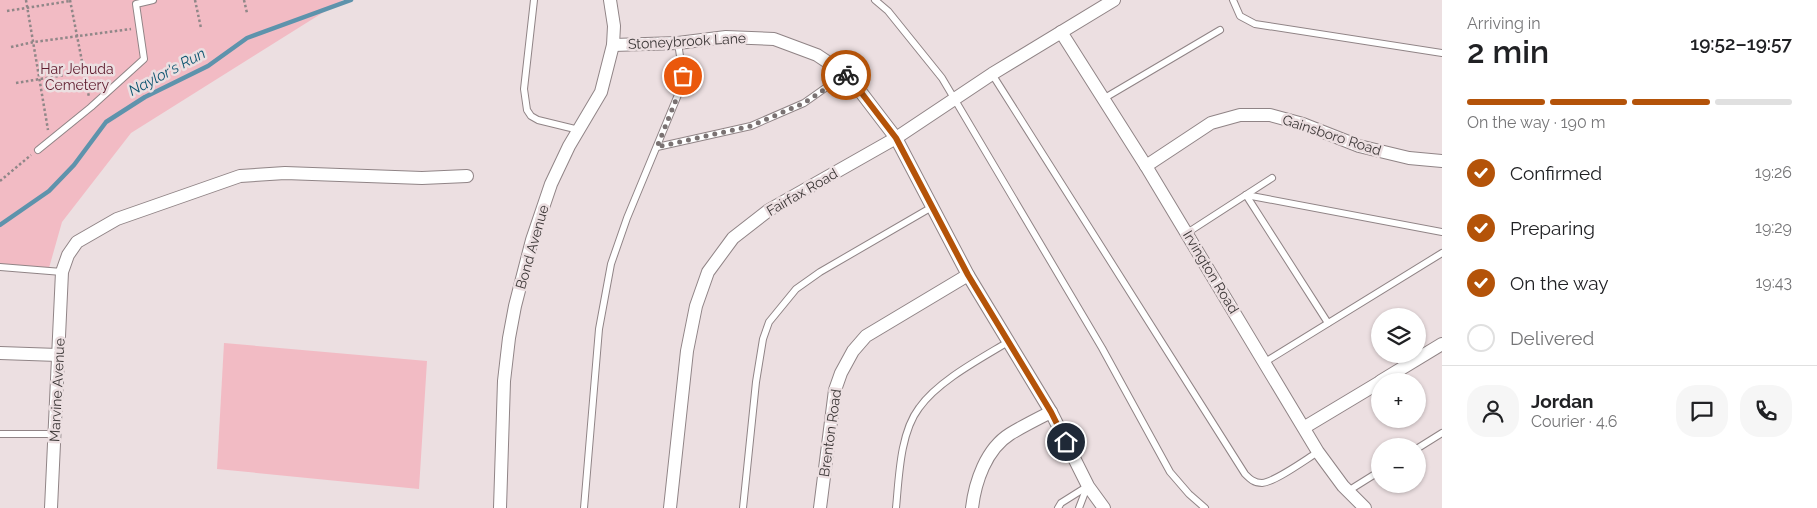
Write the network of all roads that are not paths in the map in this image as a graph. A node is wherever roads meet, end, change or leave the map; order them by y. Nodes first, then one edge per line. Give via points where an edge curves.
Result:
1 (153, 0) edge
2 (534, 0) edge
3 (610, 0) edge
4 (875, 0) edge
5 (1114, 0) edge
6 (1233, 0) edge
7 (136, 2) edge
8 (1220, 30) dead end
9 (1061, 32) junction
10 (678, 43) junction
11 (612, 45) junction
12 (1442, 53) edge
13 (845, 74) junction
14 (992, 74) junction
15 (954, 98) junction
16 (1104, 99) junction
17 (579, 130) junction
18 (896, 138) junction
19 (657, 147) junction
20 (38, 150) road end
21 (1442, 161) edge
22 (1146, 166) junction
23 (467, 176) dead end
24 (1272, 178) dead end
25 (1246, 195) junction
26 (932, 207) junction
27 (1442, 232) edge
28 (1187, 233) junction
29 (1442, 253) edge
30 (0, 267) edge
31 (62, 272) junction
32 (968, 275) junction
33 (1328, 323) junction
34 (1008, 342) junction
35 (1442, 344) edge
36 (0, 353) edge
37 (58, 355) junction
38 (1265, 362) junction
39 (1395, 373) edge
40 (1371, 387) edge
41 (1051, 412) junction
42 (1305, 427) junction
43 (1442, 433) edge
44 (0, 434) edge
45 (54, 434) junction
46 (1426, 443) edge
47 (1318, 452) junction
48 (1371, 477) edge
49 (1088, 486) junction
50 (1348, 491) junction
51 (51, 508) edge
52 (500, 508) edge
53 (584, 508) edge
54 (670, 508) edge
55 (743, 508) edge
56 (820, 508) edge
57 (896, 508) edge
58 (972, 508) edge
59 (1058, 508) edge
60 (1079, 508) edge
61 (1104, 508) edge
62 (1205, 508) edge
63 (1365, 508) edge

1 - 7 lane
2 - 17 lane via 524,89 527,110 538,120
3 - 11 street, Bond Avenue via 614,26
4 - 15 lane via 888,11 942,78
5 - 9 street, Fairfax Road
6 - 12 lane via 1240,16 1254,24
7 - 20 lane via 144,59 91,108
8 - 16 lane
9 - 14 street, Fairfax Road
9 - 16 street, Irvington Road
10 - 11 street, Stoneybrook Lane
10 - 13 street, Stoneybrook Lane via 726,37 774,39 817,55
10 - 19 lane via 683,76
11 - 17 street, Bond Avenue via 601,92
13 - 18 street, Stoneybrook Lane
13 - 19 lane via 804,103 751,126
14 - 15 street, Fairfax Road
14 - 47 lane via 1245,474 1252,481 1271,480
15 - 18 street, Fairfax Road
15 - 62 lane via 1097,340 1170,472
16 - 22 street, Irvington Road
17 - 52 street, Bond Avenue via 560,164 532,240 510,330 504,381
18 - 26 street, Stoneybrook Lane
18 - 54 street, Fairfax Road via 769,210 733,238 708,272 696,306 687,351
19 - 53 lane via 611,264 599,329
21 - 22 street, Gainsboro Road via 1409,158 1359,146 1270,115 1240,115 1210,123
22 - 28 street, Irvington Road
23 - 31 street via 422,178 285,173 240,176 117,219 78,242 68,255
24 - 25 lane
25 - 27 lane
25 - 28 lane
25 - 33 lane
26 - 32 street, Stoneybrook Lane
26 - 55 lane via 804,283 769,322 756,382
28 - 38 street, Irvington Road
29 - 33 lane
30 - 31 lane
31 - 37 street, Marvine Avenue
32 - 34 street, Stoneybrook Lane
32 - 56 street, Brenton Road via 866,336 852,351 835,390
33 - 38 lane
34 - 41 street, Stoneybrook Lane
34 - 57 lane via 962,370 930,395 918,409 908,430
35 - 39 street
36 - 37 street
37 - 45 street, Marvine Avenue
38 - 42 street, Irvington Road
40 - 42 street
41 - 49 street, Stoneybrook Lane
41 - 58 street via 1008,435 996,446 980,475
42 - 47 street, Irvington Road
43 - 46 lane
44 - 45 lane
45 - 51 street, Marvine Avenue
47 - 50 street, Irvington Road
48 - 50 lane
49 - 59 lane
49 - 60 lane
49 - 61 street, Stoneybrook Lane
50 - 63 street, Irvington Road

